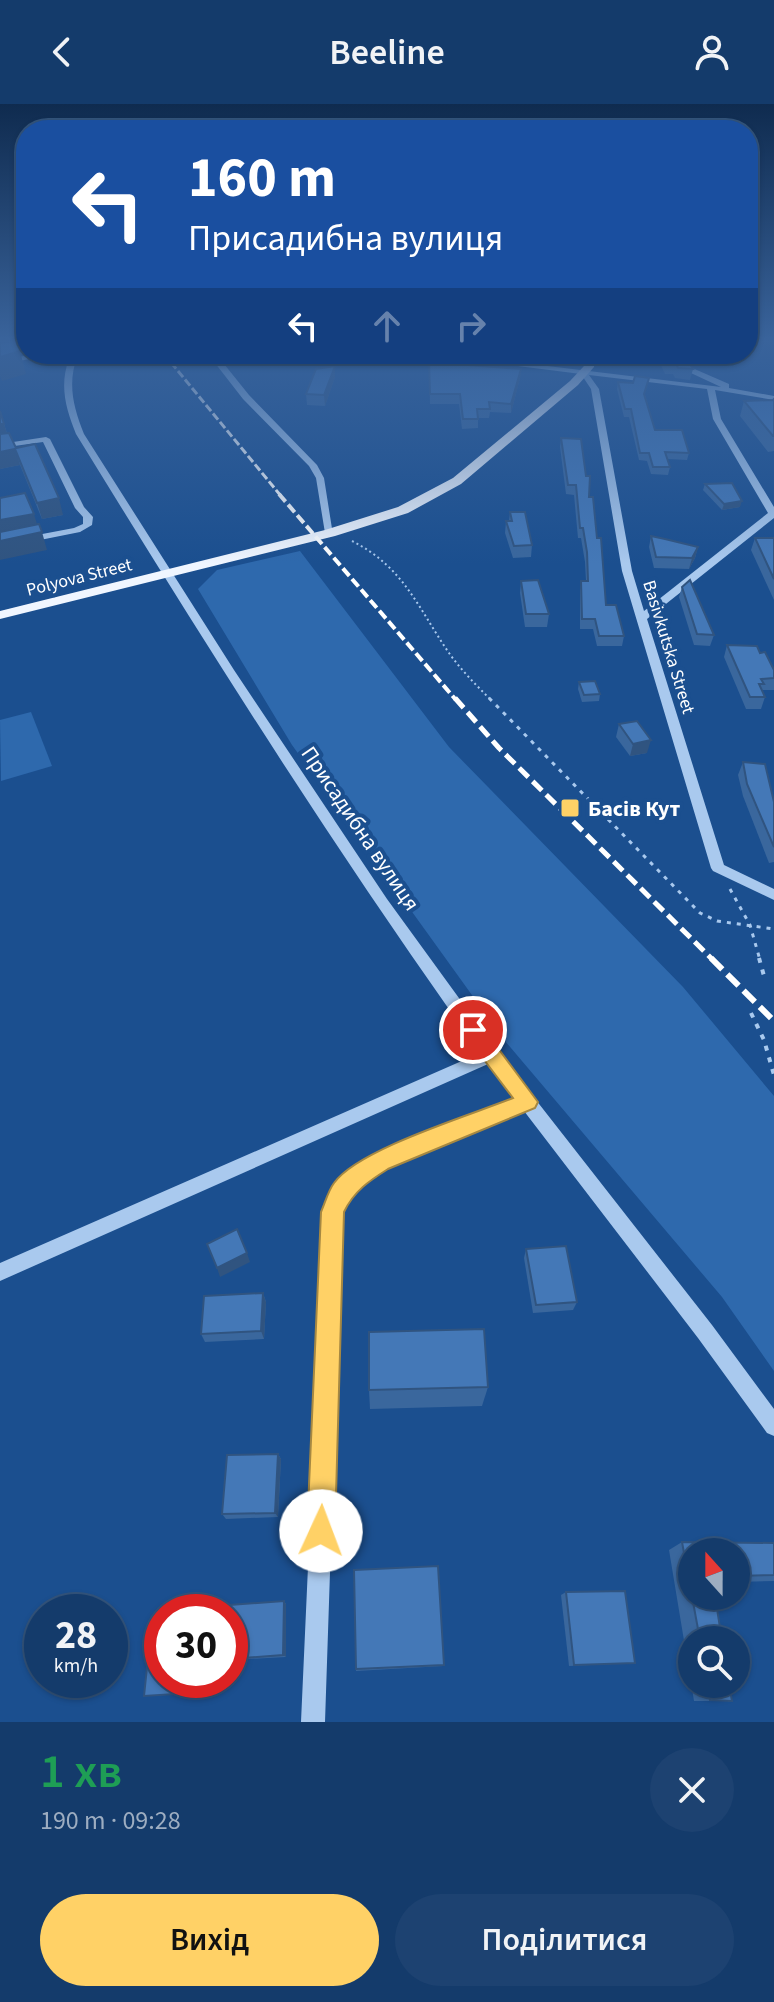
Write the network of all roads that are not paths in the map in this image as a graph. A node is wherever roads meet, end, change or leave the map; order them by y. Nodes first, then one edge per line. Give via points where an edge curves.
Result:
1 (71, 413) edge
2 (261, 413) edge
3 (537, 413) edge
4 (599, 413) edge
5 (716, 413) edge
6 (0, 446) edge
7 (774, 514) edge
8 (330, 533) junction
9 (0, 545) edge
10 (166, 573) junction
11 (0, 615) edge
12 (641, 619) junction
13 (774, 895) edge
14 (491, 1055) junction
15 (528, 1102) junction
16 (0, 1272) edge
17 (774, 1426) edge
18 (313, 1722) edge

1 - 10 street, Присадибна вулиця
2 - 8 street via 313,465
3 - 8 main road via 442,492
4 - 12 street, Basivkutska Street via 627,571
5 - 7 street
6 - 9 street via 46,439 88,517 87,525 77,530
7 - 12 street
8 - 10 main road
10 - 11 main road, Polyova Street
10 - 14 street, Присадибна вулиця via 364,879
12 - 13 street, Basivkutska Street via 718,868
14 - 15 street, Присадибна вулиця
14 - 16 street
15 - 17 street, Присадибна вулиця via 707,1330
15 - 18 street via 381,1162 342,1191 333,1212

